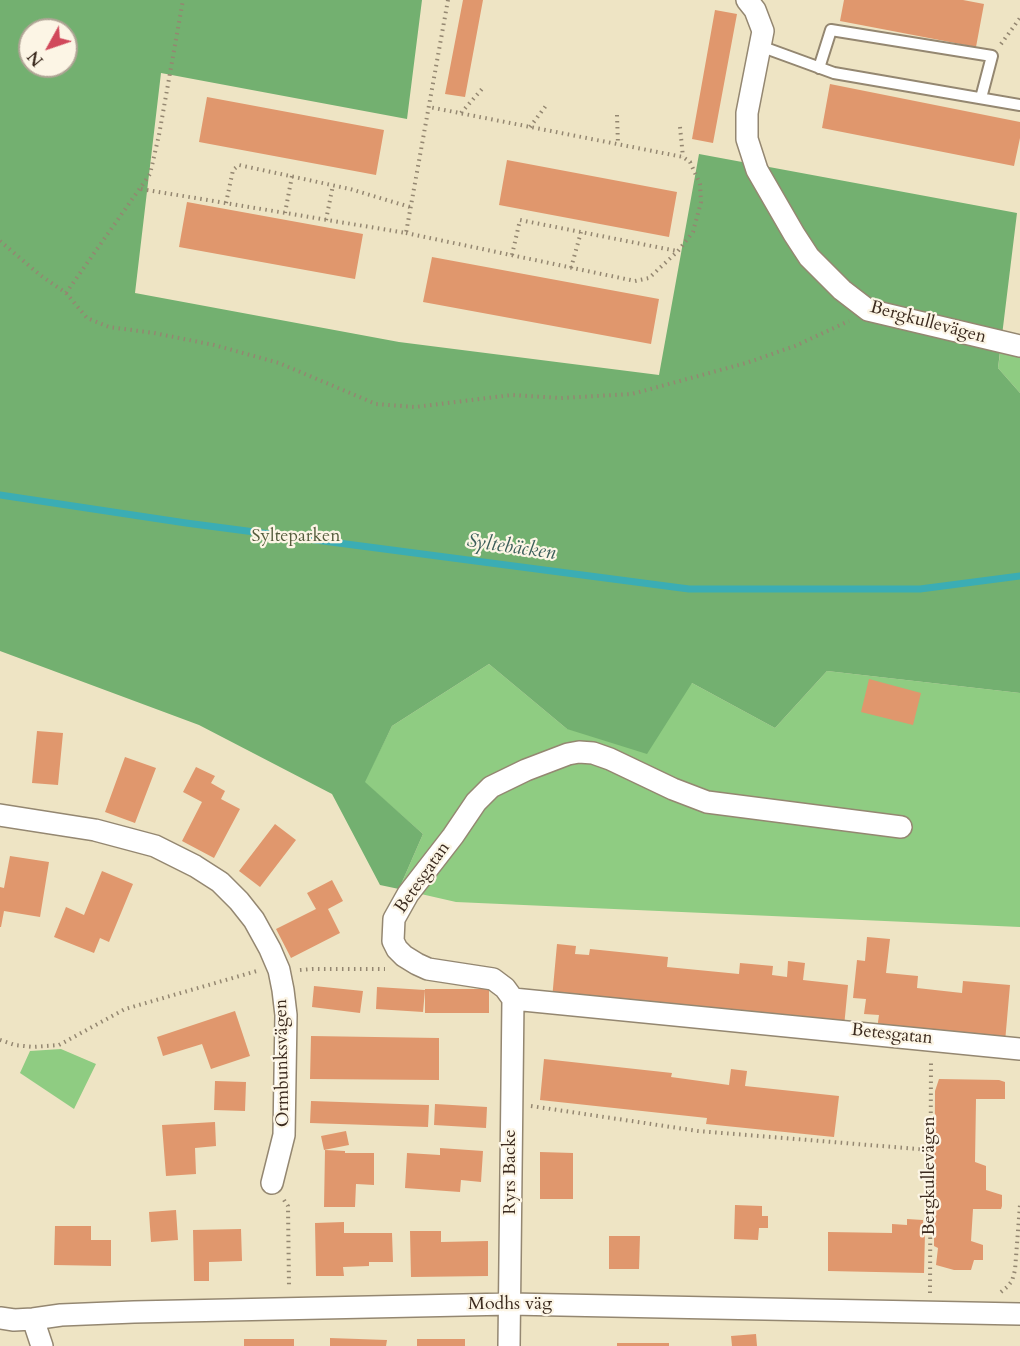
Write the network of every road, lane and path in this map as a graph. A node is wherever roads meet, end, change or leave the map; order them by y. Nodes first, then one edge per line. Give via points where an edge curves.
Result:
1 (183, 0) edge
2 (448, 0) edge
3 (747, 0) edge
4 (1020, 18) edge
5 (760, 46) junction
6 (993, 56) junction
7 (819, 68) junction
8 (482, 89) dead end
9 (981, 98) junction
10 (548, 103) dead end
11 (1020, 105) edge
12 (429, 107) junction
13 (461, 113) junction
14 (617, 115) dead end
15 (530, 127) junction
16 (680, 127) dead end
17 (618, 144) junction
18 (683, 157) junction
19 (292, 176) junction
20 (333, 185) junction
21 (141, 189) junction
22 (226, 203) junction
23 (410, 207) junction
24 (285, 213) junction
25 (326, 220) junction
26 (581, 232) junction
27 (406, 233) junction
28 (2, 243) edge
29 (678, 251) junction
30 (512, 255) junction
31 (571, 268) junction
32 (66, 293) junction
33 (868, 310) junction
34 (1020, 346) edge
35 (0, 815) edge
36 (901, 827) dead end
37 (408, 960) junction
38 (279, 970) junction
39 (513, 999) junction
40 (932, 1039) junction
41 (0, 1040) edge
42 (1020, 1049) edge
43 (512, 1103) junction
44 (930, 1150) junction
45 (272, 1183) joint
46 (510, 1304) junction
47 (289, 1309) junction
48 (930, 1313) junction
49 (1020, 1314) edge
50 (0, 1318) edge
51 (33, 1319) junction
52 (42, 1346) edge
53 (509, 1346) edge

1 - 21 path via 159,135 150,174
2 - 12 path
3 - 5 street, Bergkullevägen via 763,31
4 - 6 path
5 - 7 lane
5 - 33 street, Bergkullevägen via 747,113 747,139 757,170 809,256
6 - 7 lane via 831,30
6 - 9 lane
7 - 9 lane
8 - 13 path
9 - 11 lane
10 - 15 path
12 - 13 path
12 - 23 path
13 - 15 path
14 - 17 path
15 - 17 path
16 - 18 path
17 - 18 path
18 - 29 path via 690,162 700,184 701,202 693,232
19 - 20 path
19 - 22 path via 239,165 233,170
19 - 24 path
20 - 23 path
20 - 25 path
21 - 22 path
21 - 32 path
22 - 24 path
23 - 27 path
24 - 25 path
25 - 27 path
26 - 29 path
26 - 30 path via 520,220
26 - 31 path
27 - 30 path
28 - 32 path
29 - 31 path via 649,278 635,281
30 - 31 path
32 - 33 path via 87,318 109,327 214,345 279,363 376,404 414,407 512,395 561,398 632,394 795,346
33 - 34 street, Bergkullevägen
35 - 38 street, Ormbunksvägen via 105,832 155,846 195,866 220,882 254,920
36 - 37 street, Betesgatan via 707,802 593,753 568,754 491,787 476,802 394,919 393,941
37 - 38 path via 387,969
37 - 39 street via 428,969 493,979
38 - 41 path via 263,969 125,1009 58,1045 33,1047
38 - 45 street, Ormbunksvägen via 285,1015 284,1135
39 - 40 street, Betesgatan
39 - 43 street, Ryrs Backe
40 - 42 street, Betesgatan
40 - 44 path, Bergkullevägen
43 - 44 path via 698,1131
43 - 46 street, Ryrs Backe
44 - 48 path, Bergkullevägen
45 - 47 path via 288,1206
46 - 47 street, Modhs väg
46 - 48 street, Modhs väg
46 - 53 street, Ryrs Backe
47 - 51 street, Modhs väg via 134,1312
48 - 49 street, Modhs väg
50 - 51 street, Modhs väg
51 - 52 street

